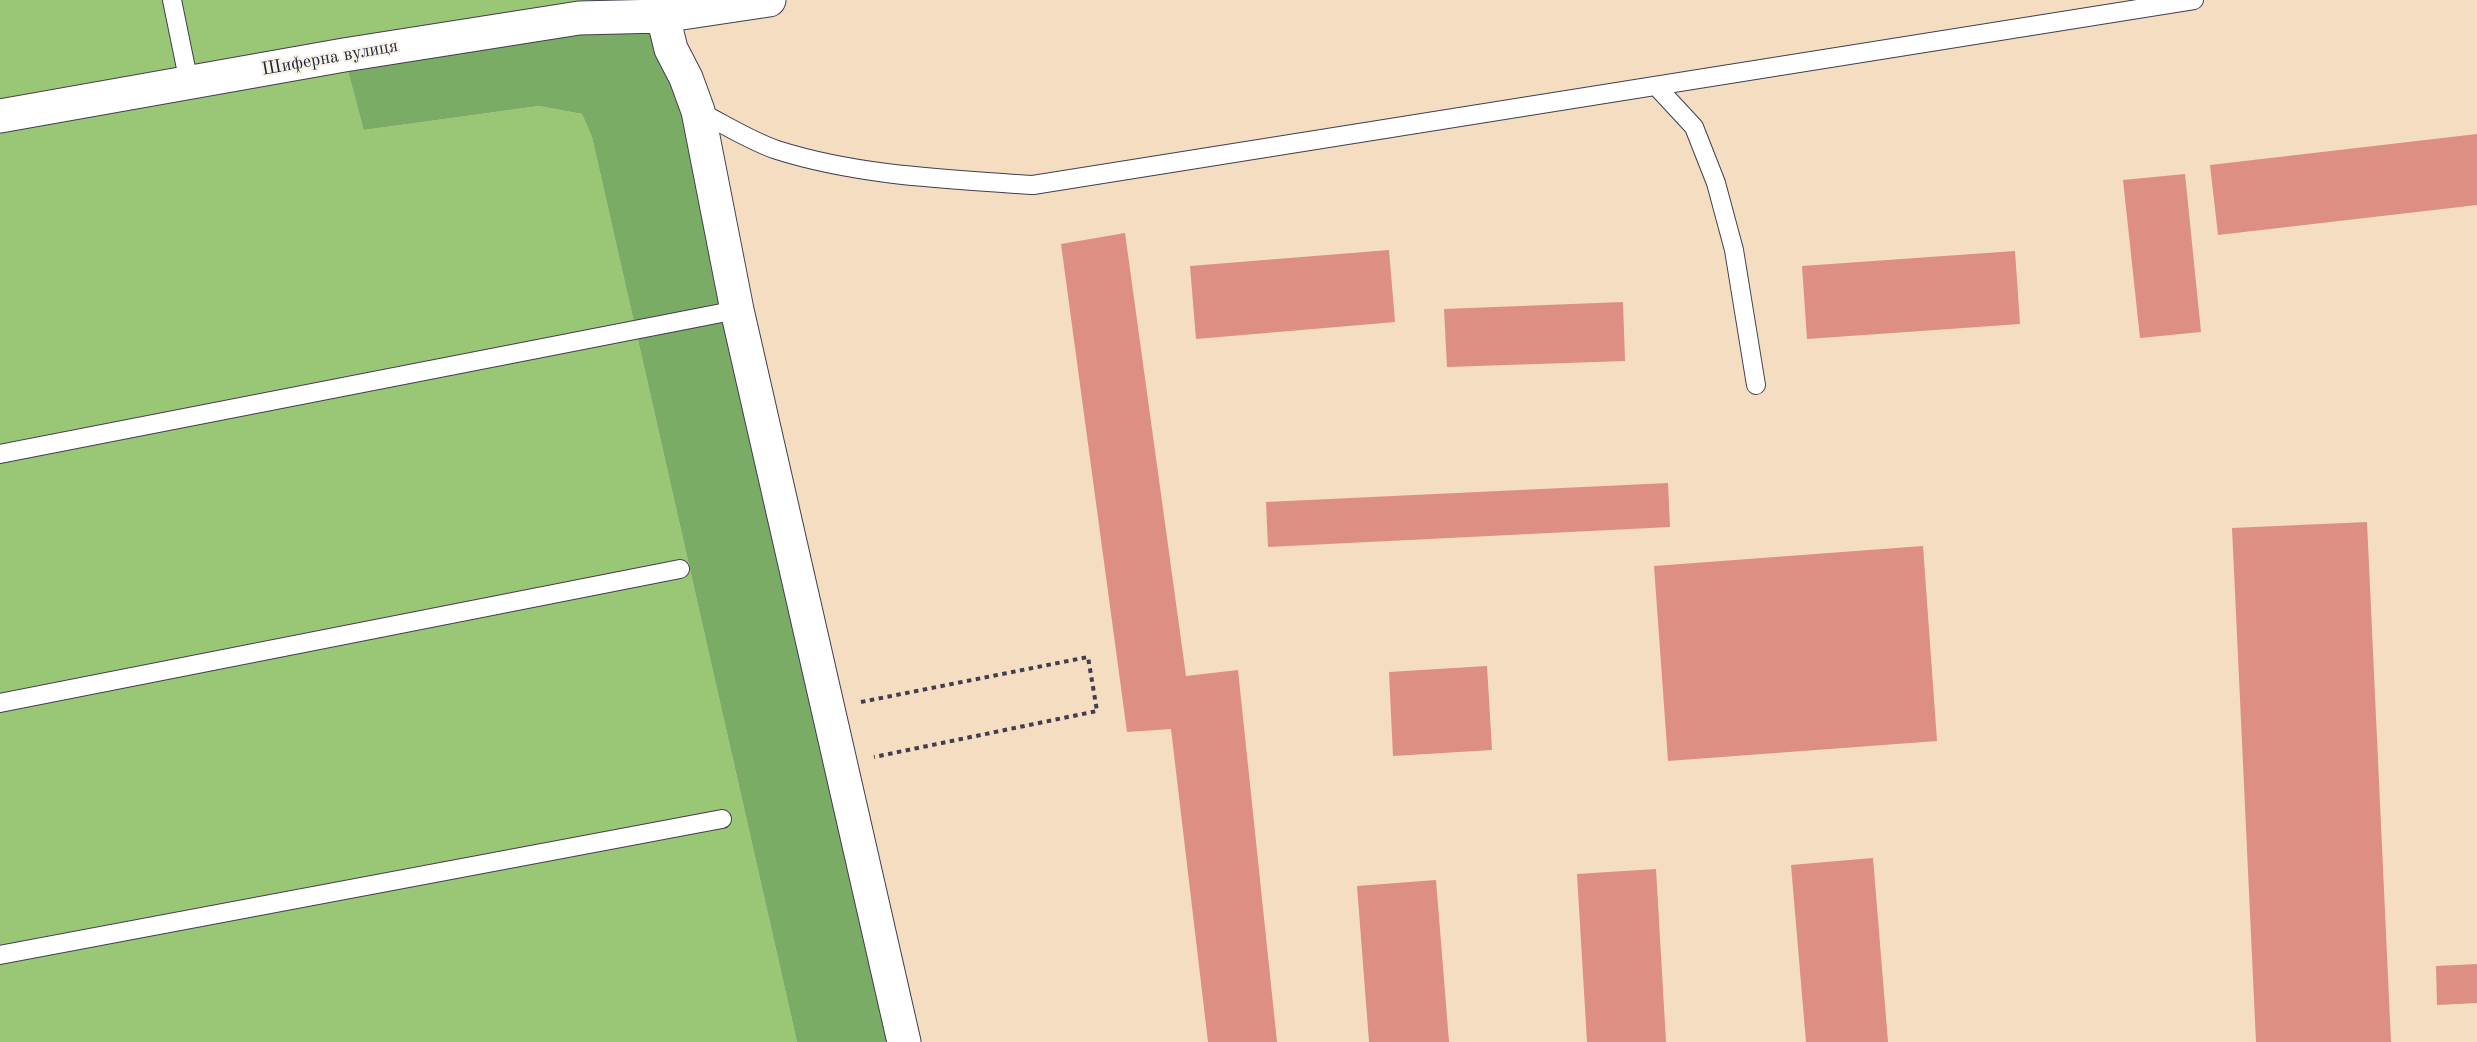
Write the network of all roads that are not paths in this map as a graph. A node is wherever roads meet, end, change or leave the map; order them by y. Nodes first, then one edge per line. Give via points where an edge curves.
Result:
1 (172, 0) edge
2 (769, 0) edge
3 (2194, 0) edge
4 (660, 8) edge
5 (189, 83) junction
6 (1656, 86) junction
7 (698, 111) junction
8 (0, 116) edge
9 (737, 309) junction
10 (1756, 385) dead end
11 (0, 454) edge
12 (680, 569) dead end
13 (0, 703) edge
14 (722, 819) dead end
15 (0, 955) edge
16 (904, 1042) edge

1 - 5 lane
2 - 4 street, Шиферна вулиця
3 - 6 lane
4 - 5 street, Шиферна вулиця via 344,55
4 - 7 street via 671,49 687,78
5 - 8 street, Шиферна вулиця
6 - 7 lane via 1033,185 848,167 776,149
6 - 10 lane via 1694,127 1716,183 1734,250
7 - 9 street
9 - 11 lane
9 - 16 street
12 - 13 lane
14 - 15 lane

